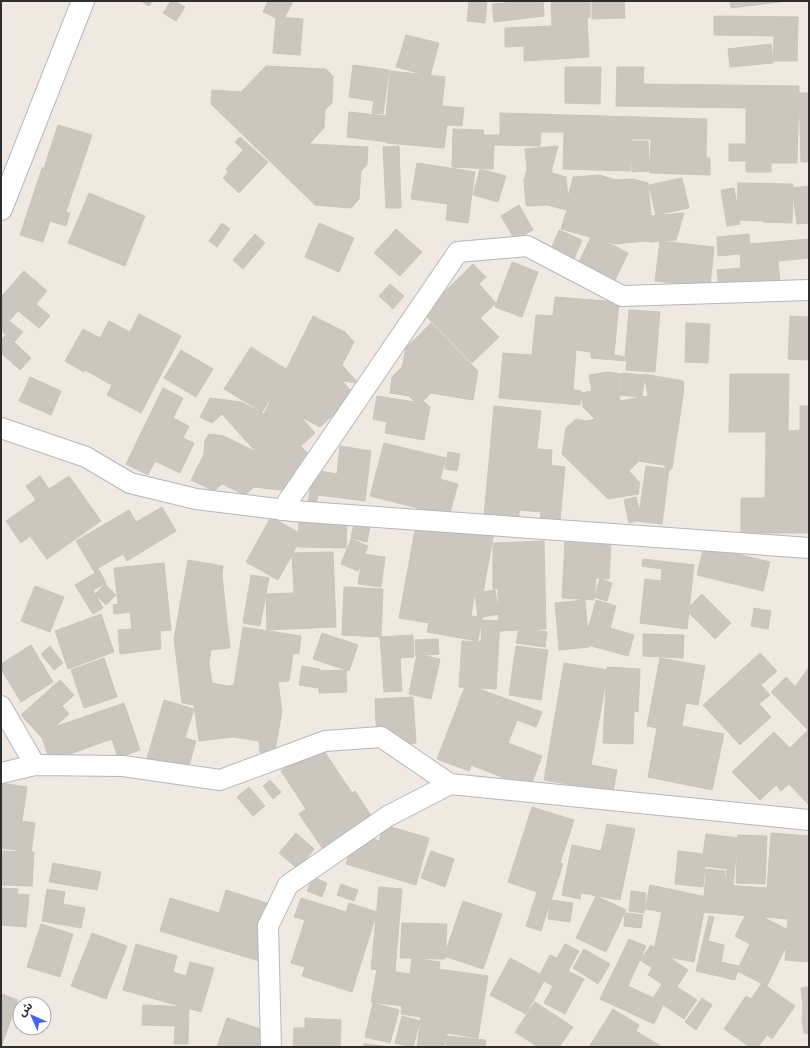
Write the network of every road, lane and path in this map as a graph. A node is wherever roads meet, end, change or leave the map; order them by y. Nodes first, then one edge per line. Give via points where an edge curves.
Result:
1 (84, 1) edge
2 (1, 209) edge
3 (809, 290) edge
4 (1, 428) edge
5 (282, 510) junction
6 (809, 548) edge
7 (1, 706) edge
8 (35, 765) junction
9 (1, 773) edge
10 (450, 784) junction
11 (809, 820) edge
12 (271, 1047) edge

1 - 2 street
3 - 5 street via 622,296 527,246 458,252
4 - 5 street via 86,457 130,483 196,499
5 - 6 street
7 - 8 street
8 - 9 street
8 - 10 street via 124,766 220,780 325,741 380,737
10 - 11 street
10 - 12 street via 388,816 288,886 268,926

